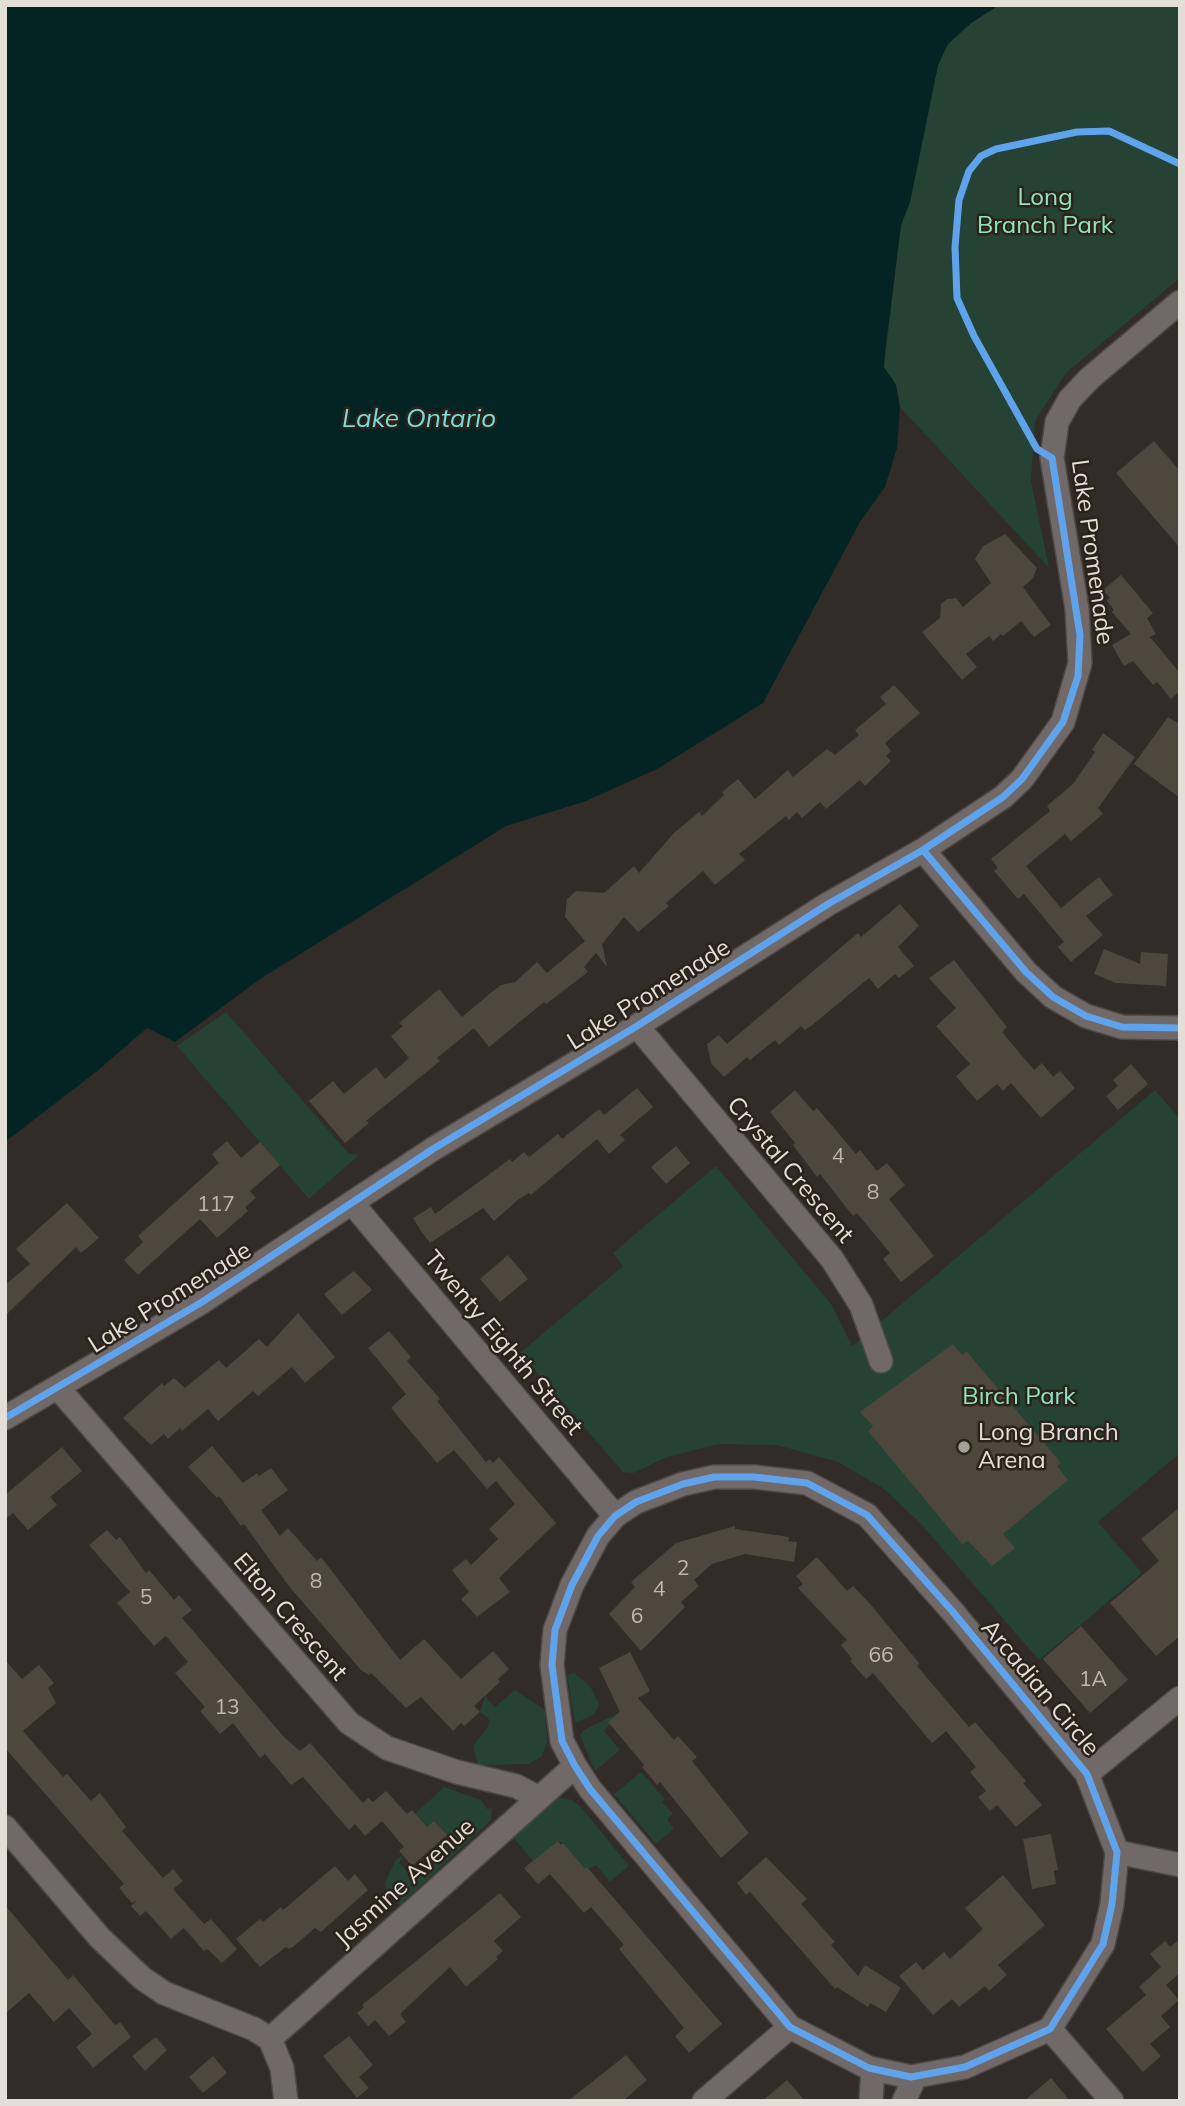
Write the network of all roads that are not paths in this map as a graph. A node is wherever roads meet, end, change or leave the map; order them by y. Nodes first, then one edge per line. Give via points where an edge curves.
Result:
1 (1180, 302) edge
2 (923, 850) junction
3 (637, 1026) junction
4 (1180, 1028) edge
5 (352, 1203) junction
6 (881, 1361) dead end
7 (58, 1388) junction
8 (5, 1418) edge
9 (615, 1516) junction
10 (1180, 1698) edge
11 (575, 1766) junction
12 (1087, 1774) junction
13 (539, 1798) junction
14 (5, 1827) edge
15 (1117, 1852) junction
16 (1180, 1865) edge
17 (790, 2027) junction
18 (1049, 2029) junction
19 (270, 2039) junction
20 (873, 2069) junction
21 (915, 2077) junction
22 (286, 2101) edge
23 (705, 2101) edge
24 (871, 2101) edge
25 (904, 2101) edge
26 (1112, 2101) edge

1 - 2 street, Lake Promenade via 1080,388 1062,411 1054,434 1052,458 1081,648 1078,676 1063,722 1039,759 1012,788
2 - 3 street, Lake Promenade via 828,904
2 - 4 street via 1026,972 1054,998 1086,1016 1122,1027
3 - 5 street, Lake Promenade
3 - 6 street, Crystal Crescent via 832,1259 861,1305
5 - 7 street, Lake Promenade via 202,1302
5 - 9 street, Twenty Eighth Street
7 - 8 street, Lake Promenade
7 - 13 street, Elton Crescent via 349,1723 387,1748 516,1786
9 - 11 street, Arcadian Circle via 598,1536 572,1585 555,1630 555,1702 562,1741
9 - 12 street, Arcadian Circle via 636,1502 714,1477 796,1481 842,1499 867,1515
10 - 12 street
11 - 13 street, Jasmine Avenue
11 - 17 street, Arcadian Circle
12 - 15 street, Arcadian Circle
13 - 19 street, Jasmine Avenue
14 - 19 street via 100,1938 142,1978 164,1993
15 - 16 street
15 - 18 street, Arcadian Circle via 1103,1944
17 - 20 street, Arcadian Circle
17 - 23 street
18 - 21 street, Arcadian Circle via 965,2067
18 - 26 street
19 - 22 street via 282,2068
20 - 21 street, Arcadian Circle
20 - 24 street
21 - 25 street

